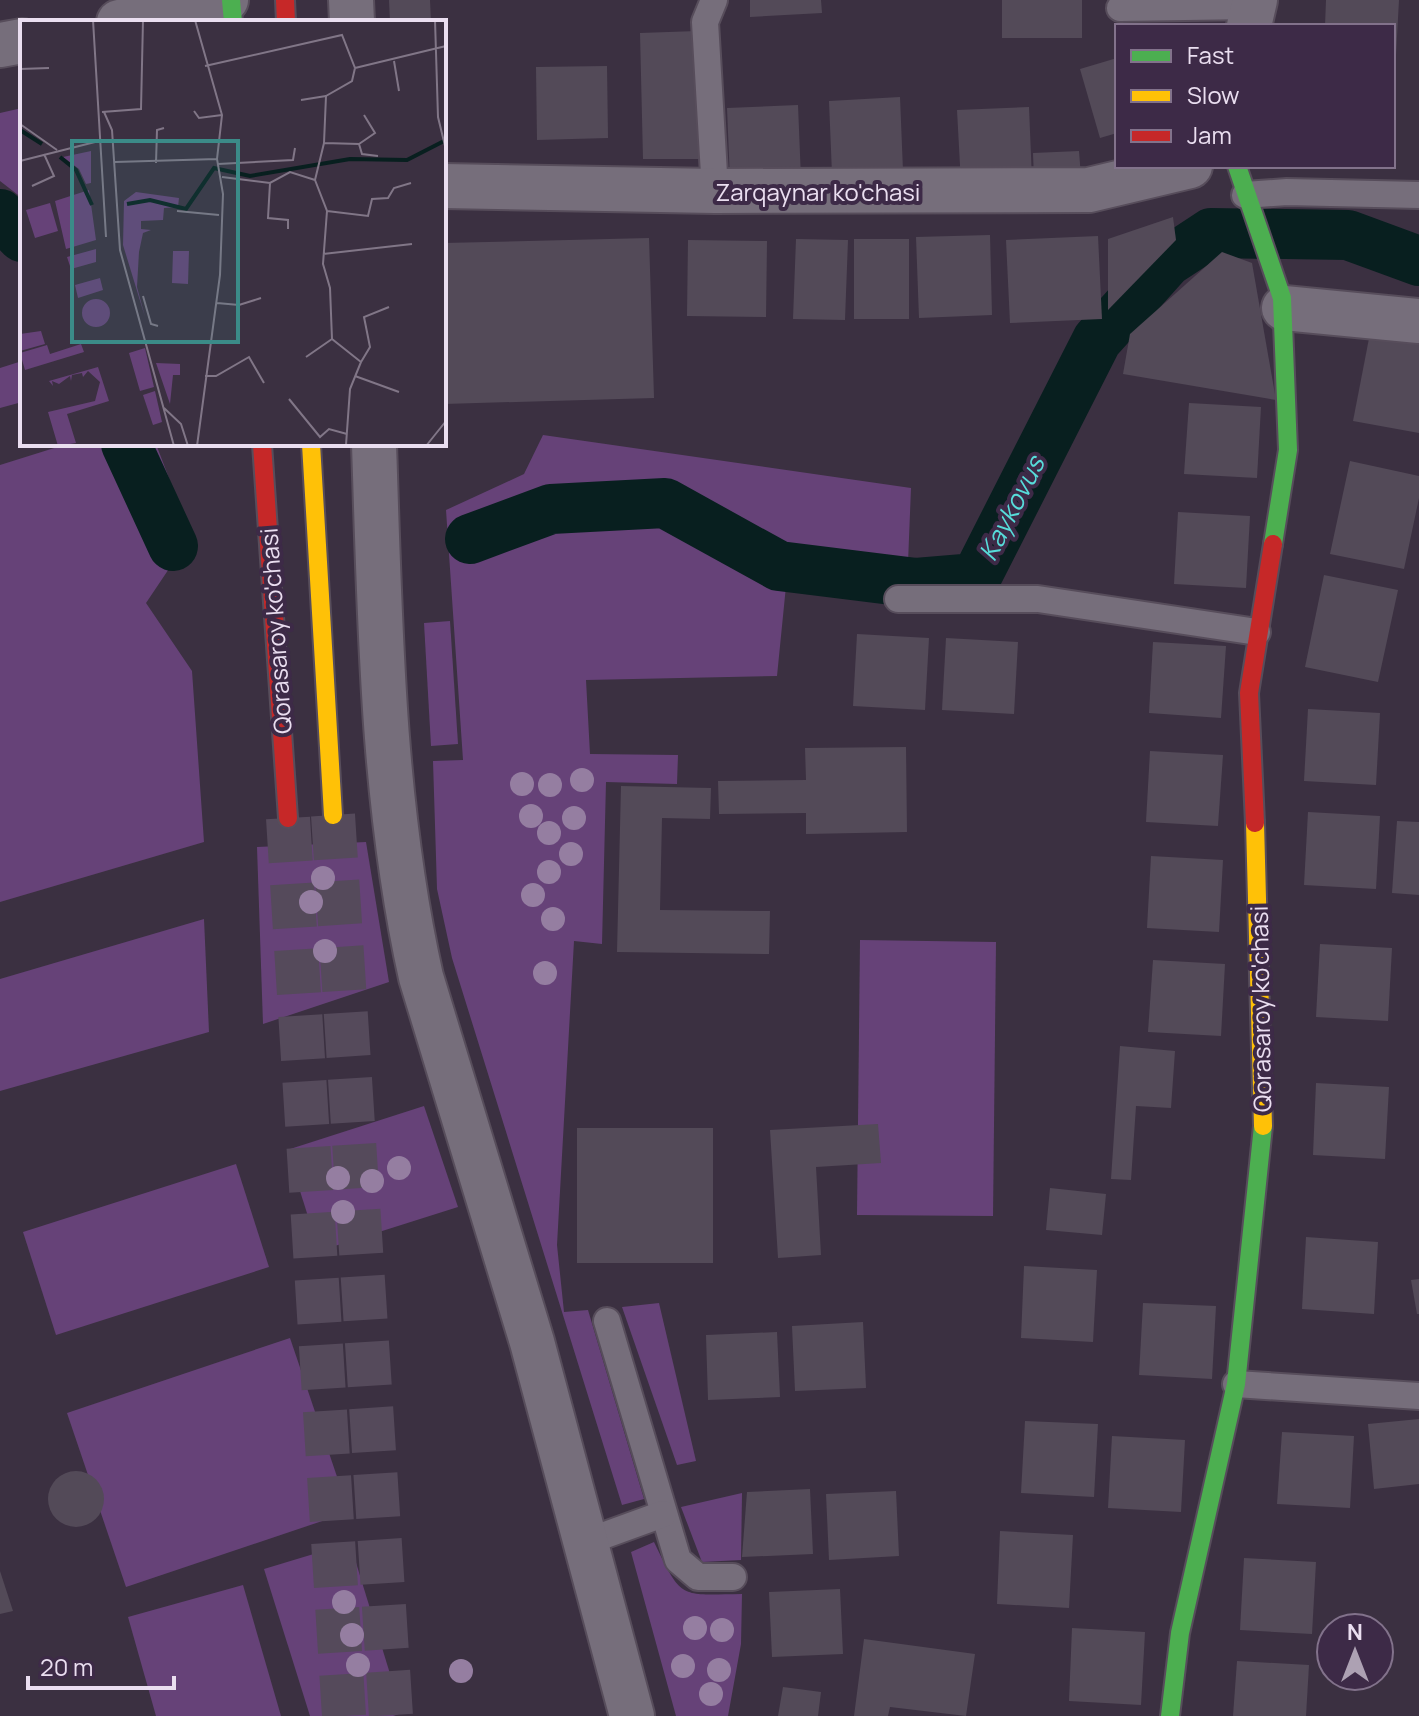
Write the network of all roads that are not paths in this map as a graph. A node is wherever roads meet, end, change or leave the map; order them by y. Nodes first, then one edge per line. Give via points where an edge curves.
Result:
1 (228, 0) edge
2 (285, 0) edge
3 (351, 0) edge
4 (714, 0) edge
5 (1120, 8) dead end
6 (1252, 11) edge
7 (129, 20) edge
8 (233, 20) edge
9 (286, 20) edge
10 (352, 20) edge
11 (20, 41) edge
12 (0, 45) edge
13 (1182, 168) edge
14 (1238, 168) edge
15 (446, 186) edge
16 (715, 191) junction
17 (1419, 195) edge
18 (1245, 196) junction
19 (1283, 303) junction
20 (1419, 321) edge
21 (262, 446) edge
22 (311, 446) edge
23 (374, 446) edge
24 (898, 599) dead end
25 (1257, 632) junction
26 (333, 815) tunnel mouth
27 (288, 818) tunnel mouth
28 (607, 1321) dead end
29 (1236, 1384) junction
30 (1419, 1396) edge
31 (663, 1514) junction
32 (586, 1542) junction
33 (733, 1577) dead end
34 (632, 1716) edge
35 (1170, 1716) edge

1 - 7 street
1 - 8 street
2 - 9 street
3 - 10 street
4 - 16 lane via 705,22
5 - 6 lane
11 - 12 street
13 - 16 street, Zarqaynar ko'chasi via 1089,190
14 - 18 street, Qorasaroy ko'chasi
15 - 16 street, Zarqaynar ko'chasi
17 - 18 lane
18 - 19 street, Qorasaroy ko'chasi
19 - 20 street
19 - 25 street, Qorasaroy ko'chasi via 1288,450
21 - 27 street, Qorasaroy ko'chasi
22 - 26 street, Qorasaroy ko'chasi
23 - 32 street via 381,650 400,873 410,925
24 - 25 lane via 1038,599
25 - 29 street, Qorasaroy ko'chasi via 1249,693 1263,1144
28 - 31 lane
29 - 30 lane
29 - 35 street, Qorasaroy ko'chasi via 1180,1633
31 - 32 lane
31 - 33 lane via 687,1572
32 - 34 street

